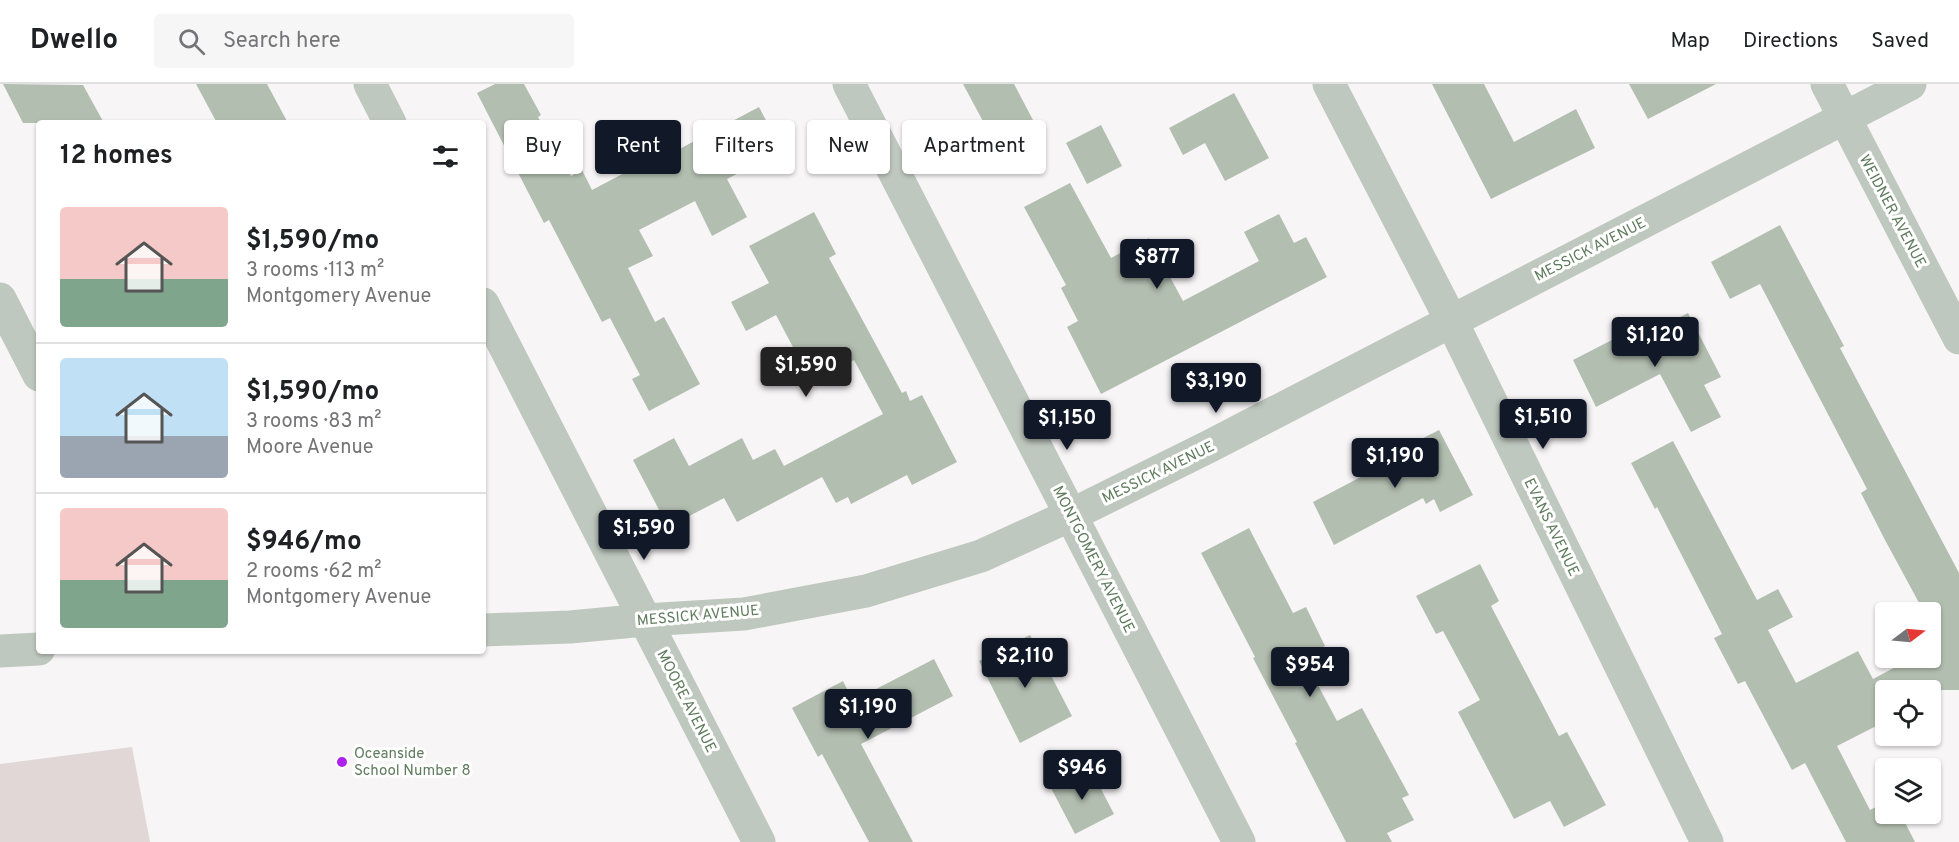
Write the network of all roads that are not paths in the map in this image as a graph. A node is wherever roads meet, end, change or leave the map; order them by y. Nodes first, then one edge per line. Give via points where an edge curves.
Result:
1 (370, 84) edge
2 (849, 84) edge
3 (1329, 84) edge
4 (1827, 84) edge
5 (1910, 84) edge
6 (1844, 118) junction
7 (388, 120) edge
8 (0, 299) edge
9 (486, 310) edge
10 (1451, 320) junction
11 (1959, 338) edge
12 (36, 369) edge
13 (1071, 515) junction
14 (645, 620) junction
15 (486, 630) edge
16 (36, 649) edge
17 (0, 651) edge
18 (759, 842) edge
19 (1239, 842) edge
20 (1707, 842) edge

1 - 7 street
2 - 13 street, MONTGOMERY AVENUE
3 - 10 street, EVANS AVENUE
4 - 6 street, WEIDNER AVENUE
5 - 6 street, MESSICK AVENUE
6 - 10 street, MESSICK AVENUE
6 - 11 street, WEIDNER AVENUE
8 - 12 street
9 - 14 street, MOORE AVENUE
10 - 13 street, MESSICK AVENUE
10 - 20 street, EVANS AVENUE
13 - 14 street, MESSICK AVENUE via 981,556 866,591 744,614
13 - 19 street, MONTGOMERY AVENUE
14 - 15 street, MESSICK AVENUE
14 - 18 street, MOORE AVENUE
16 - 17 street

